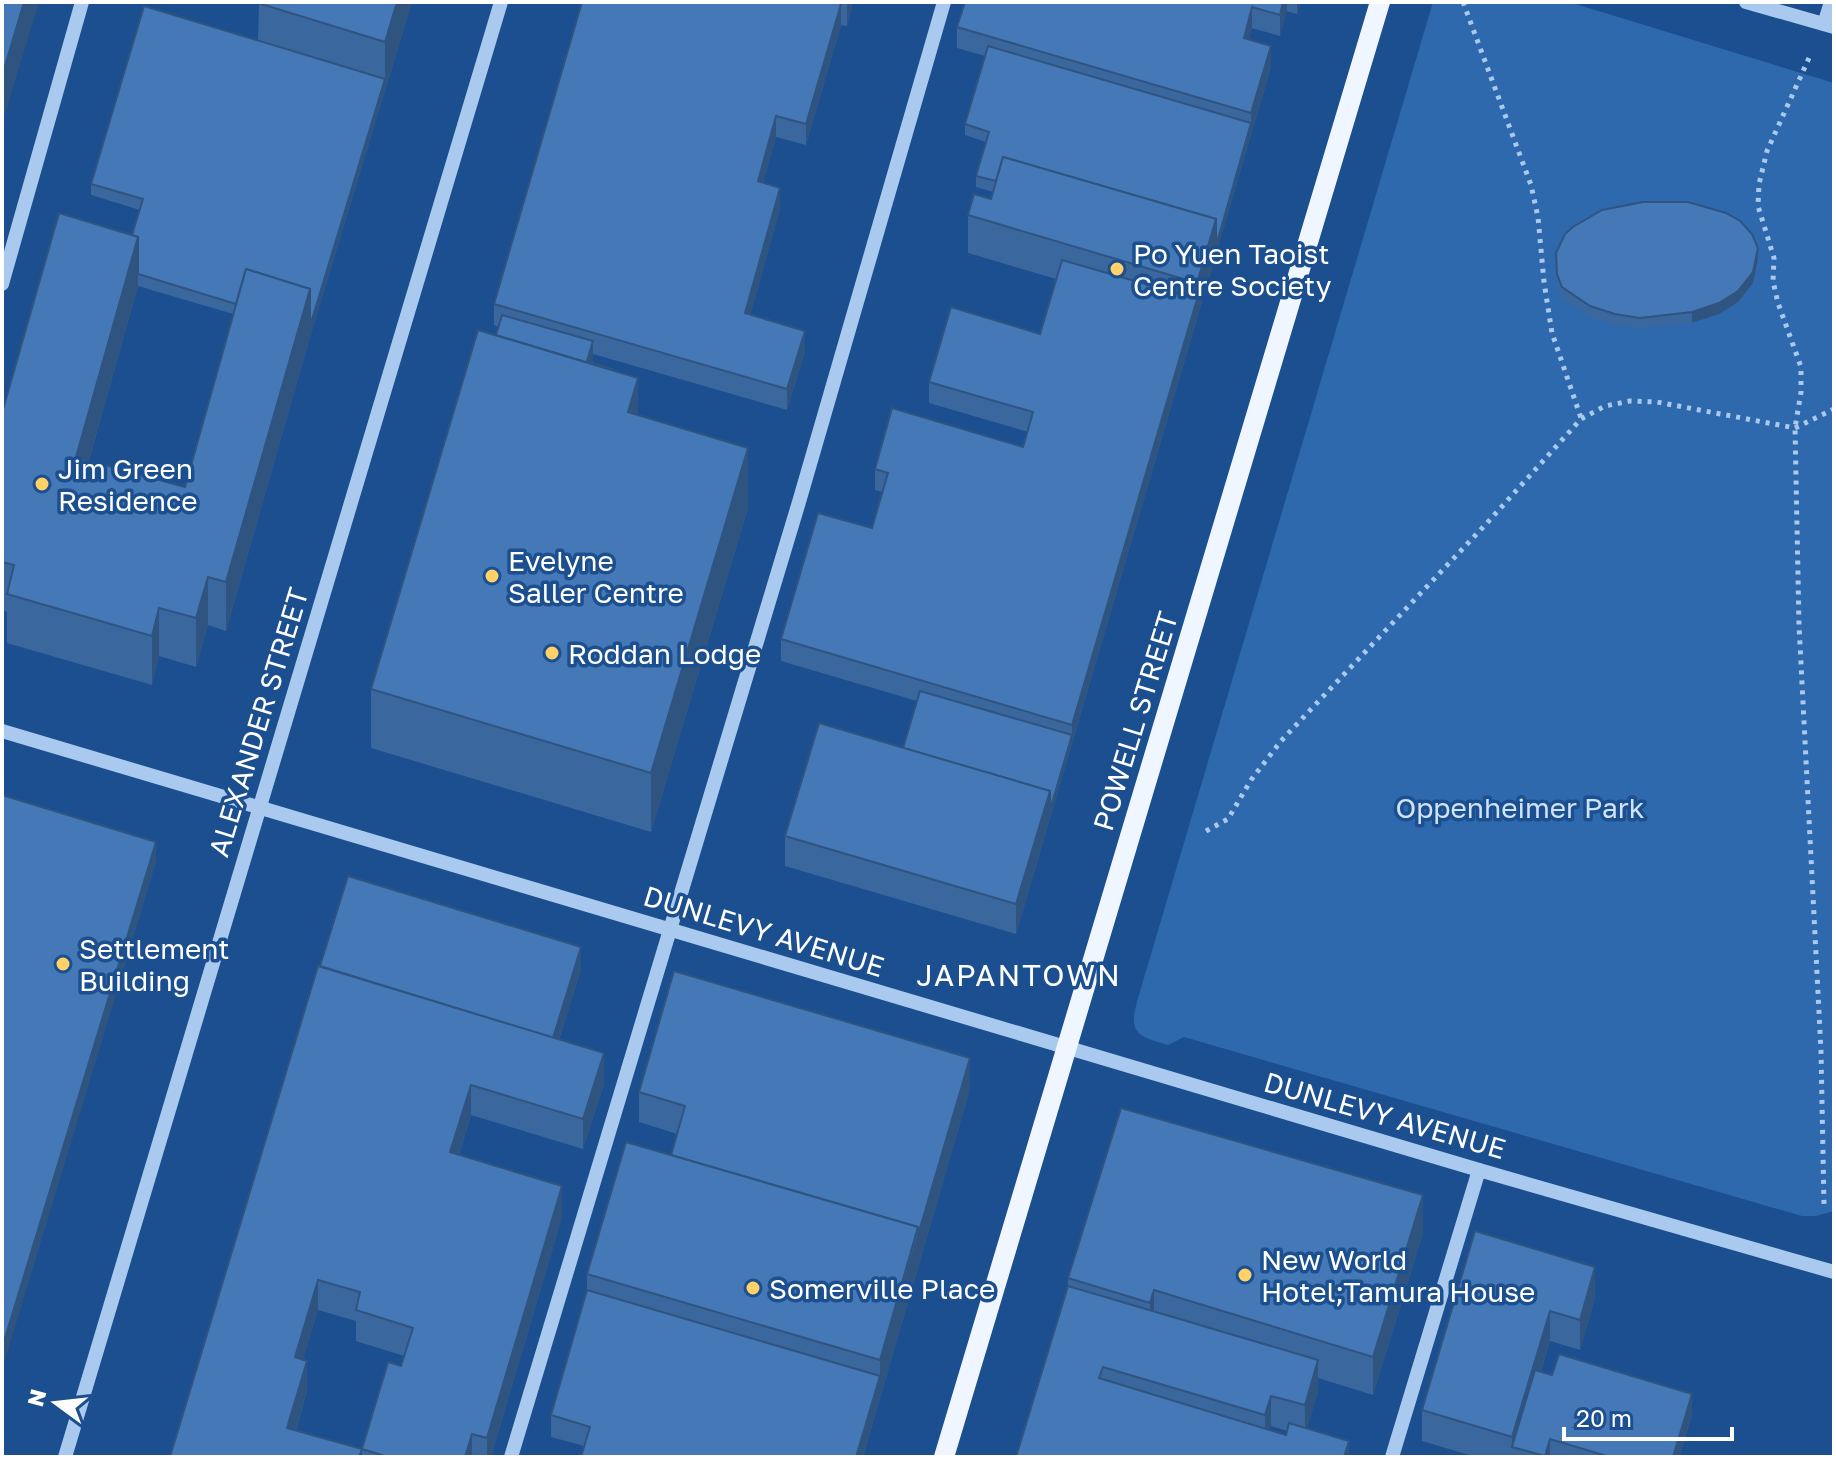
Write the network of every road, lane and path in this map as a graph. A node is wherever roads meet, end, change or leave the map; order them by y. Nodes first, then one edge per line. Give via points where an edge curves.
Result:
1 (82, 2) edge
2 (501, 2) edge
3 (944, 2) edge
4 (1380, 2) edge
5 (1463, 2) edge
6 (1746, 2) edge
7 (1831, 2) edge
8 (1829, 26) edge
9 (2, 284) edge
10 (1834, 409) edge
11 (1581, 419) junction
12 (1795, 428) junction
13 (2, 731) edge
14 (259, 808) junction
15 (1206, 831) dead end
16 (671, 930) junction
17 (1067, 1048) junction
18 (1479, 1170) junction
19 (1824, 1205) dead end
20 (1834, 1272) edge
21 (65, 1457) edge
22 (511, 1457) edge
23 (944, 1457) edge
24 (1392, 1457) edge

1 - 9 street
2 - 14 street, ALEXANDER STREET
3 - 16 street
4 - 17 main road, POWELL STREET
5 - 11 path via 1531,185 1552,333
6 - 8 street
7 - 8 street
8 - 12 path via 1782,113 1759,184 1758,206 1774,258 1778,303 1801,367
10 - 12 path
11 - 12 path via 1605,406 1657,402
11 - 15 path via 1281,741 1228,819
12 - 19 path
13 - 14 street, DUNLEVY AVENUE
14 - 16 street, DUNLEVY AVENUE
14 - 21 street, ALEXANDER STREET
16 - 17 street, DUNLEVY AVENUE
16 - 22 street
17 - 18 street, DUNLEVY AVENUE
17 - 23 main road, POWELL STREET
18 - 20 street, DUNLEVY AVENUE
18 - 24 street

